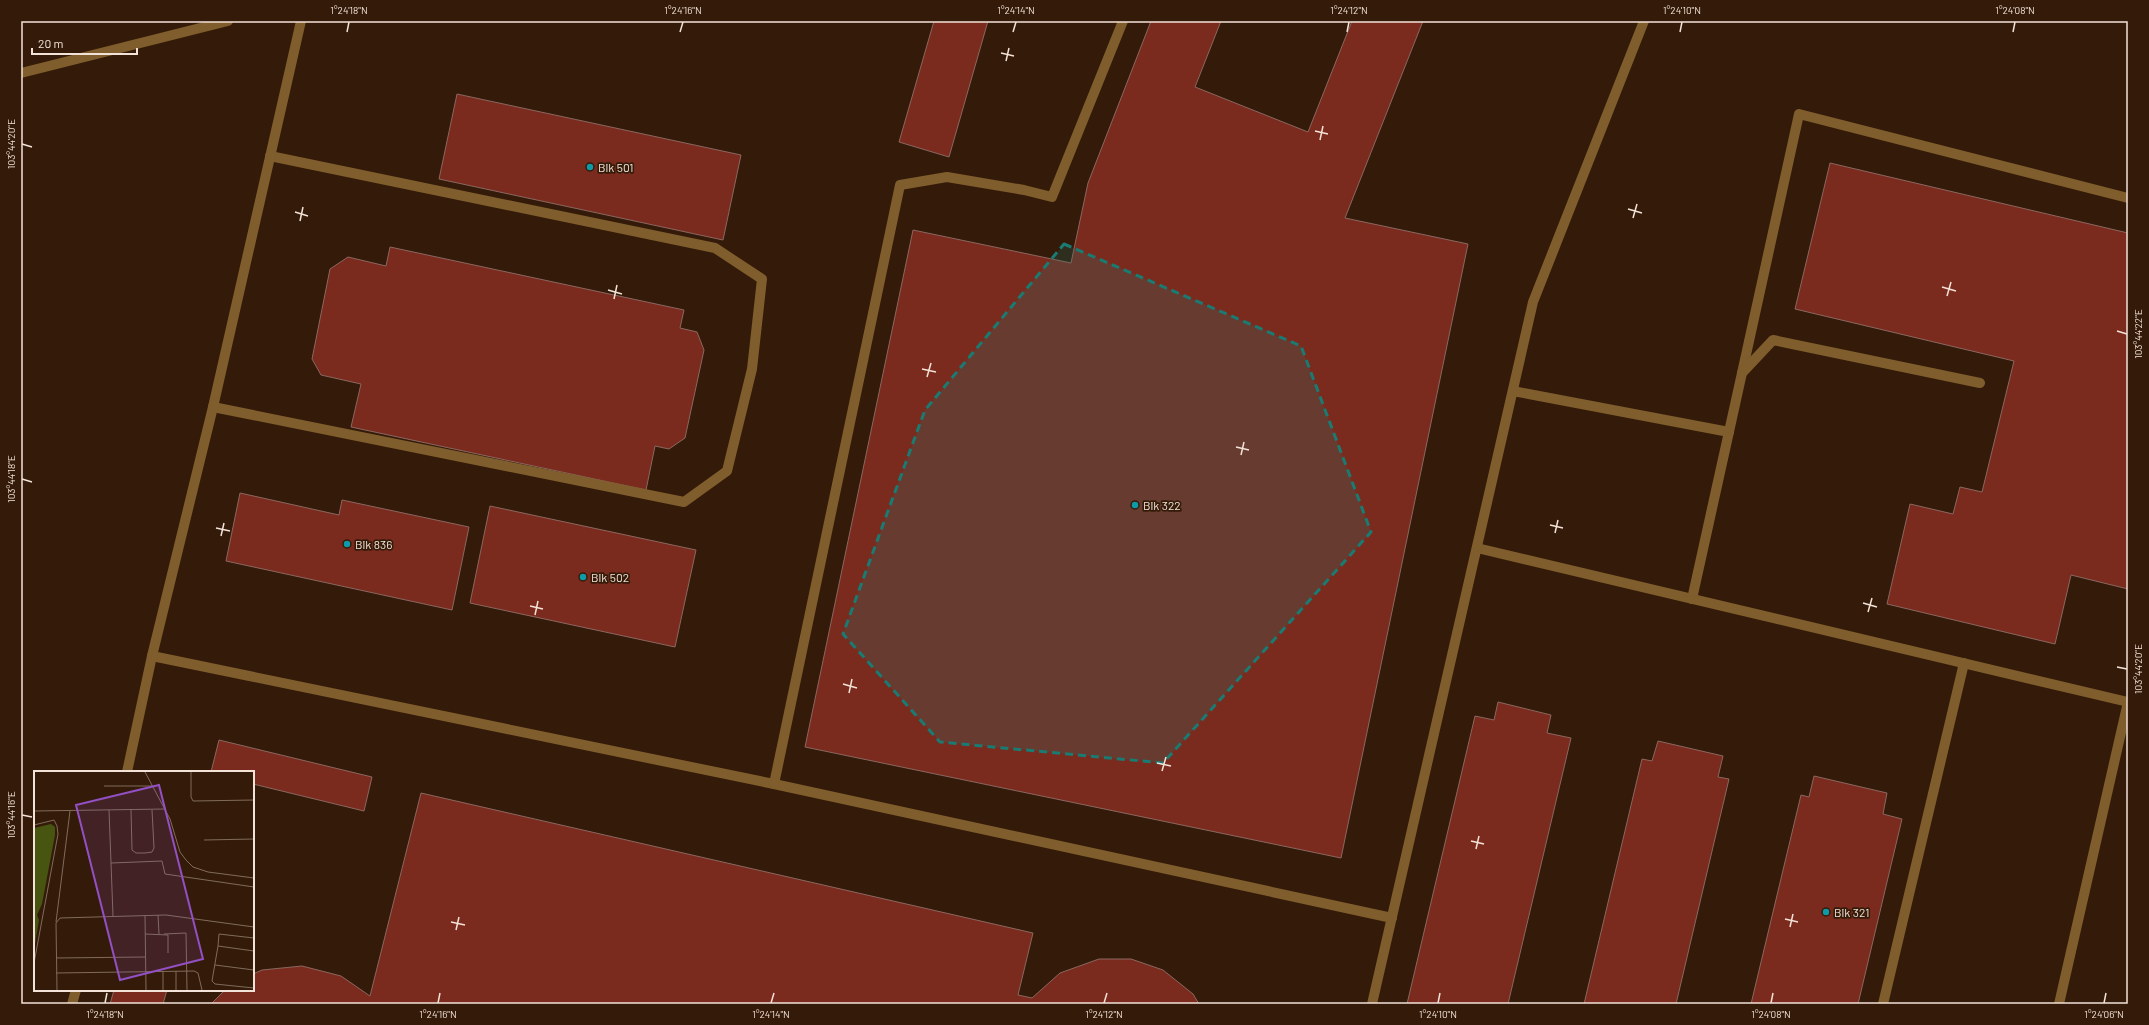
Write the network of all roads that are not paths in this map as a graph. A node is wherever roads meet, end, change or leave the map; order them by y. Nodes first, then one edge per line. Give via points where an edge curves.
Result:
1 (228, 21) edge
2 (301, 21) edge
3 (1123, 21) edge
4 (1644, 21) edge
5 (21, 73) edge
6 (270, 156) junction
7 (2128, 198) edge
8 (1742, 372) junction
9 (1980, 383) dead end
10 (1513, 391) junction
11 (213, 407) junction
12 (1729, 432) junction
13 (1477, 548) junction
14 (1692, 599) junction
15 (152, 656) junction
16 (1964, 663) junction
17 (2128, 702) edge
18 (127, 771) edge
19 (774, 784) junction
20 (1392, 918) junction
21 (76, 991) edge
22 (72, 1004) edge
23 (1372, 1004) edge
24 (1883, 1004) edge
25 (2059, 1004) edge

1 - 5 lane
2 - 6 lane
3 - 19 lane via 1052,197 947,177 900,185
4 - 10 lane via 1533,302
6 - 11 lane
6 - 11 lane via 715,248 762,278 752,369 727,471 684,502
7 - 8 lane via 1800,114
8 - 9 lane via 1773,340
8 - 12 lane
10 - 12 lane
10 - 13 lane
11 - 15 lane
12 - 14 lane
13 - 14 lane
13 - 20 lane
14 - 16 lane
15 - 18 lane
15 - 19 lane
16 - 17 lane
16 - 24 lane
17 - 25 lane
19 - 20 lane
20 - 23 lane
21 - 22 lane

